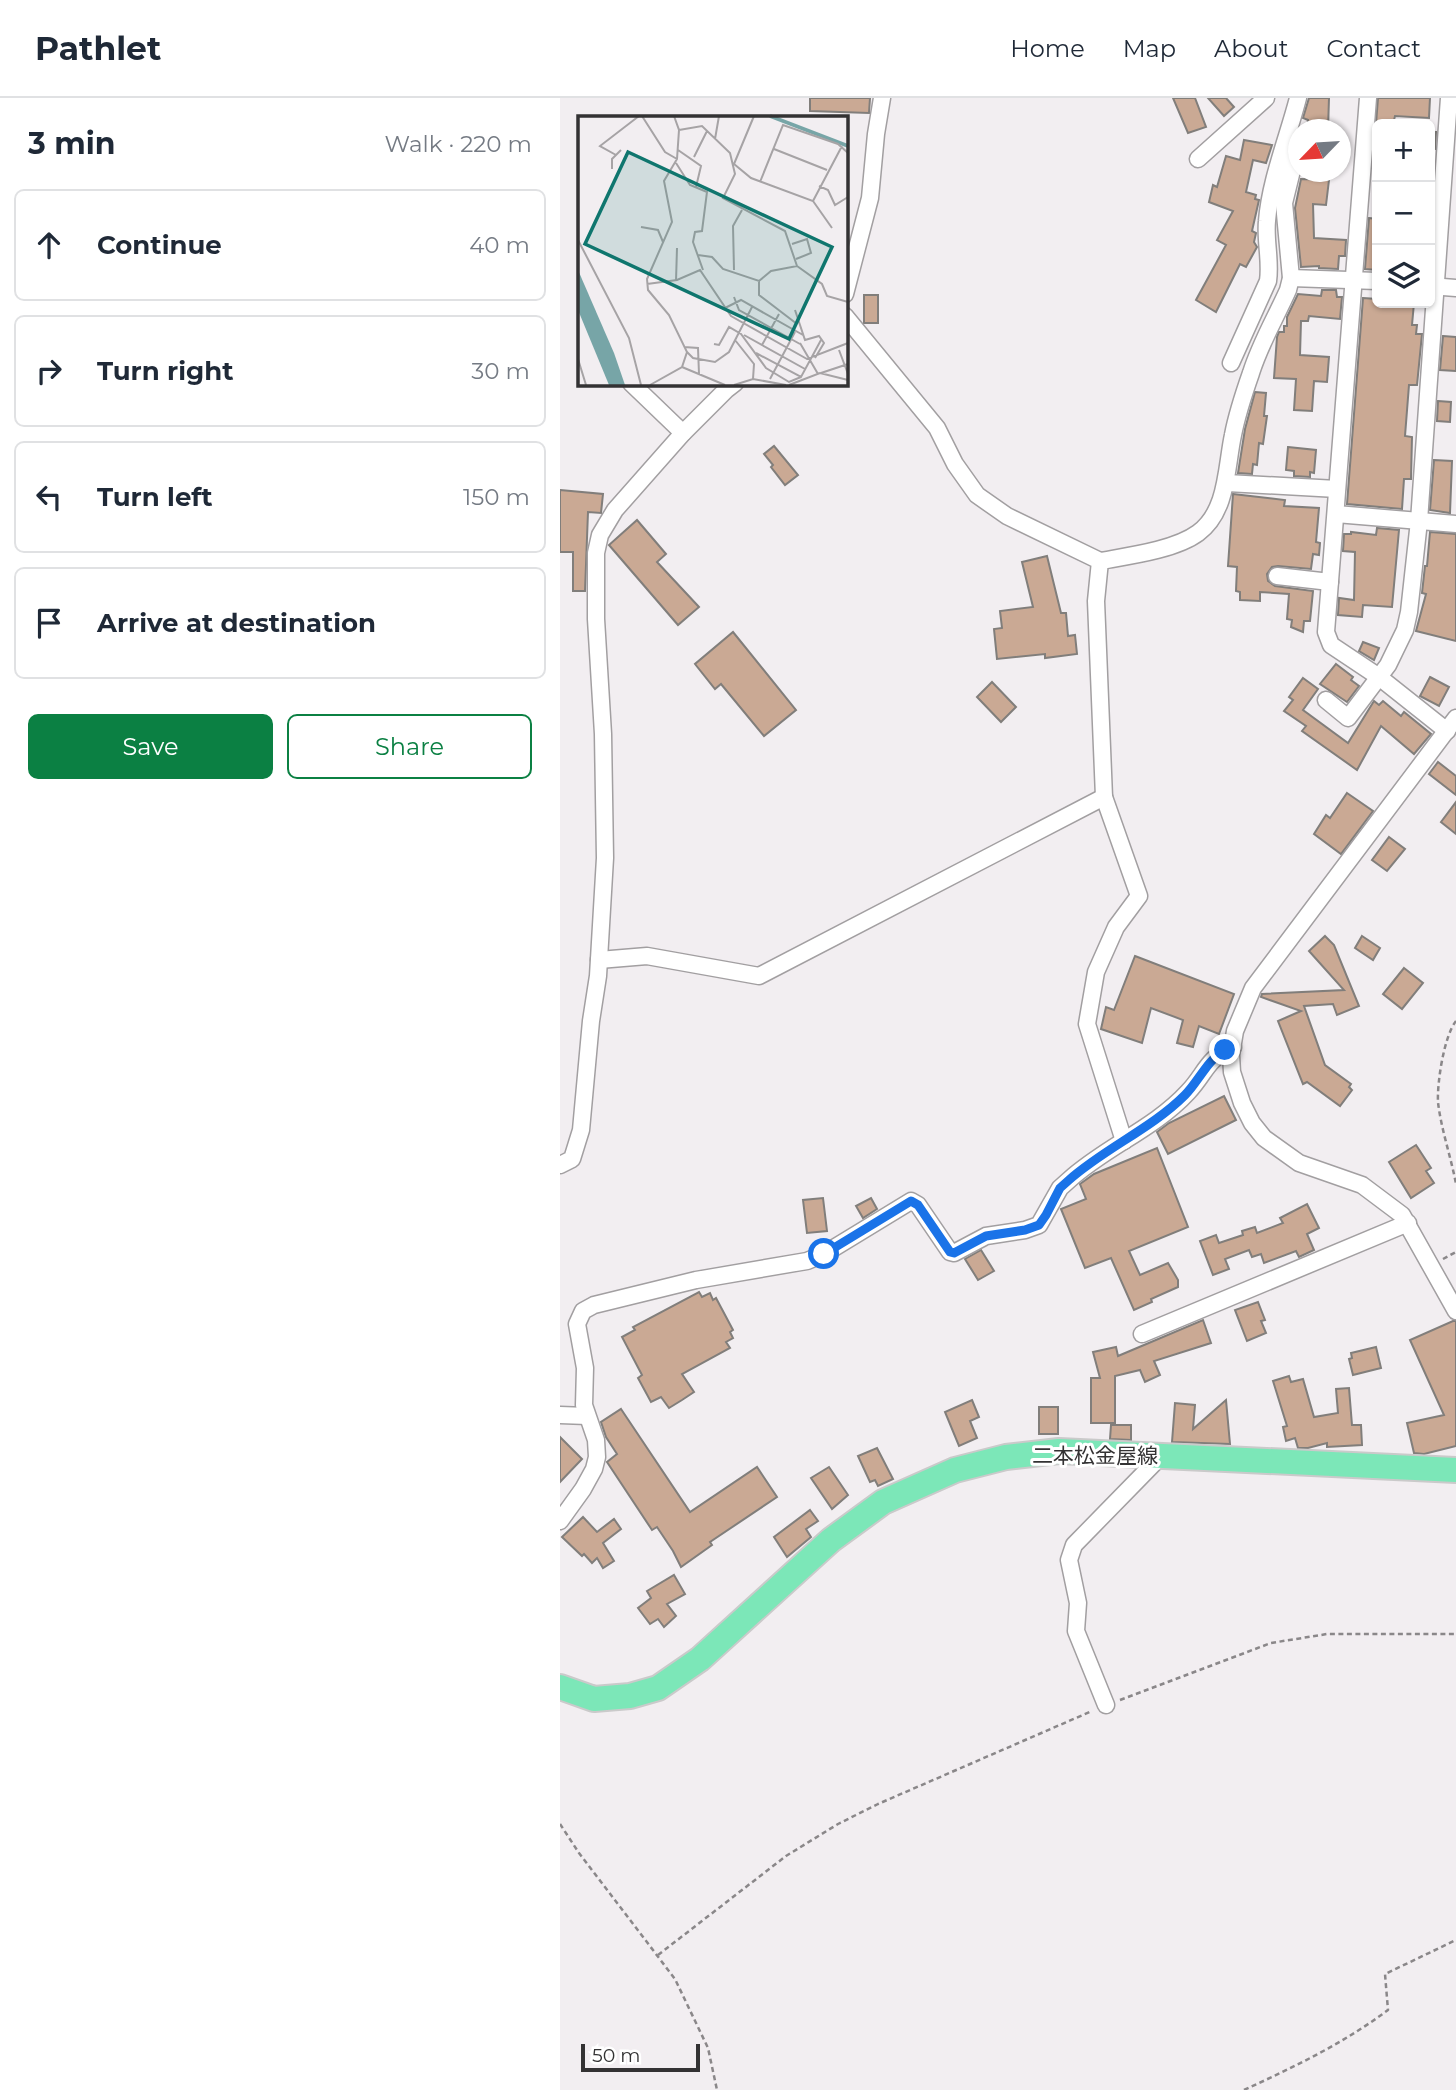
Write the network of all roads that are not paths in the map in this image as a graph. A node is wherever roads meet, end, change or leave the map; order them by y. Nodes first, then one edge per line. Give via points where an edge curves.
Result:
1 (882, 98) edge
2 (1300, 98) edge
3 (1368, 98) edge
4 (1449, 98) edge
5 (1263, 99) edge
6 (1300, 119) edge
7 (1198, 159) dead end
8 (1289, 182) edge
9 (1435, 253) edge
10 (1291, 278) junction
11 (1352, 279) junction
12 (1372, 281) edge
13 (847, 286) edge
14 (1435, 286) edge
15 (1456, 288) edge
16 (1431, 308) edge
17 (847, 318) edge
18 (1231, 363) dead end
19 (633, 385) edge
20 (732, 385) edge
21 (683, 433) junction
22 (1227, 483) junction
23 (1337, 489) junction
24 (1336, 514) junction
25 (1419, 521) junction
26 (1456, 524) edge
27 (1100, 561) junction
28 (1277, 576) dead end
29 (1330, 582) junction
30 (1379, 677) junction
31 (1326, 700) dead end
32 (1452, 725) edge
33 (1104, 797) junction
34 (599, 960) junction
35 (1233, 1047) junction
36 (1124, 1141) junction
37 (560, 1165) edge
38 (1408, 1223) junction
39 (1456, 1311) edge
40 (1142, 1334) dead end
41 (560, 1415) edge
42 (587, 1416) junction
43 (1161, 1455) junction
44 (1456, 1470) edge
45 (560, 1521) edge
46 (560, 1687) edge
47 (1106, 1705) road end

1 - 13 street via 870,198
2 - 6 street
2 - 18 street via 1270,200 1268,281
3 - 11 street
4 - 9 street
5 - 7 street
8 - 10 street via 1284,203
10 - 11 street
10 - 22 street via 1251,371 1233,435
11 - 12 street
11 - 23 street
14 - 15 street
16 - 25 street
17 - 27 street via 937,428 977,495 1007,516
19 - 21 street
20 - 21 street
21 - 34 street via 615,510 600,535 596,553 605,858
22 - 23 street
22 - 27 street via 1199,533 1147,552
23 - 24 street
24 - 25 street
24 - 29 street
25 - 26 street
25 - 30 street via 1405,630
27 - 33 street via 1096,601
28 - 29 street
29 - 30 street via 1326,632 1331,645
30 - 31 street via 1348,718
30 - 32 street
32 - 35 street via 1253,988
33 - 34 street via 759,976 647,956
33 - 36 street via 1139,896 1116,927 1096,971 1087,1024
34 - 37 street via 581,1130 572,1159
35 - 36 street via 1217,1054 1175,1104
35 - 38 street via 1232,1072 1242,1103 1264,1138 1299,1163 1362,1185
36 - 42 street via 1060,1188 1039,1225 986,1236 954,1253 946,1249 911,1201 807,1261 696,1280 587,1308 577,1324
38 - 39 street
38 - 40 street
41 - 42 street
42 - 45 street via 596,1440 594,1469
43 - 44 main road, 二本松金屋線
43 - 46 main road, 二本松金屋線 via 1059,1451 955,1469 883,1502 831,1540 700,1659 658,1688 594,1699
43 - 47 street via 1074,1545 1069,1560 1078,1604 1076,1630

